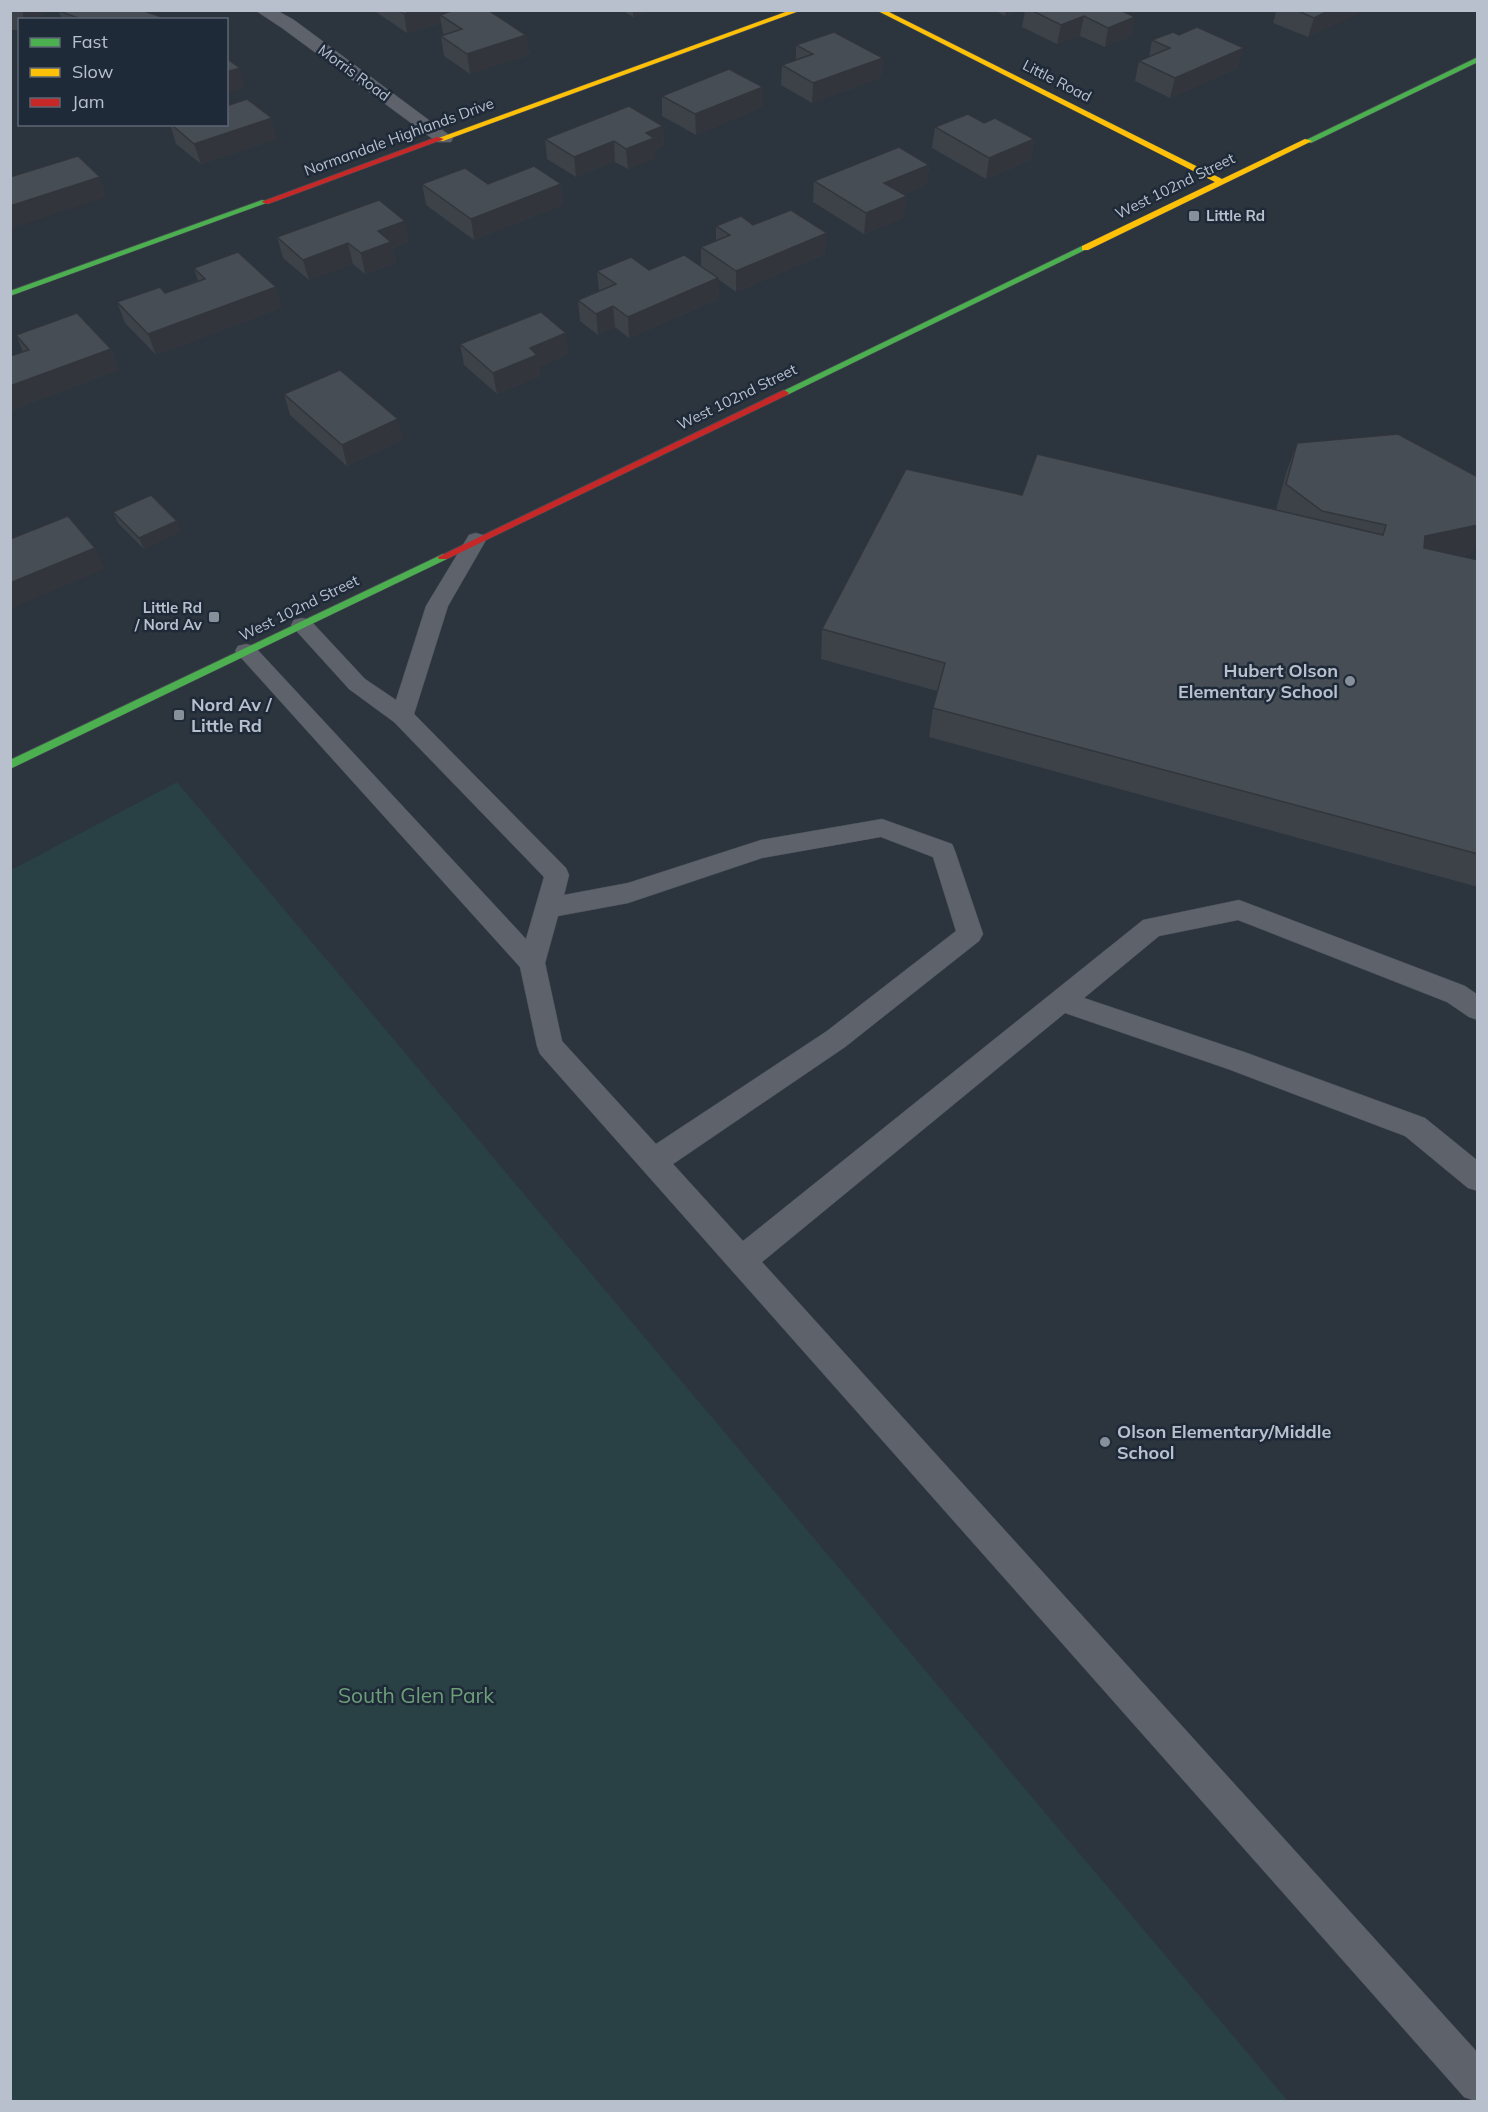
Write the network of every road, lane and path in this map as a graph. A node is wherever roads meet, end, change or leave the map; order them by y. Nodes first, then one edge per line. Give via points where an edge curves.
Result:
1 (263, 10) edge
2 (799, 10) edge
3 (879, 10) edge
4 (1478, 59) edge
5 (444, 138) junction
6 (1221, 182) junction
7 (10, 294) edge
8 (476, 540) junction
9 (302, 625) junction
10 (246, 651) junction
11 (402, 716) junction
12 (10, 765) edge
13 (547, 908) junction
14 (532, 963) junction
15 (1062, 1001) junction
16 (1478, 1009) edge
17 (654, 1161) junction
18 (1478, 1179) edge
19 (742, 1260) junction
20 (1478, 2083) edge

1 - 5 street, Morris Road via 288,24
2 - 5 street, Normandale Highlands Drive
3 - 6 street, Little Road
4 - 6 street, West 102nd Street
5 - 7 street, Normandale Highlands Drive
6 - 8 street, West 102nd Street
8 - 9 street, West 102nd Street
8 - 11 lane via 436,606
9 - 10 street, West 102nd Street
9 - 11 lane via 357,684
10 - 12 street, West 102nd Street
10 - 14 lane
11 - 13 lane via 556,875
13 - 14 lane
13 - 17 lane via 628,893 761,849 882,828 943,851 970,934 836,1039
14 - 17 lane via 550,1046
15 - 16 lane via 1152,927 1239,910 1456,994
15 - 18 lane via 1415,1127
15 - 19 lane
17 - 19 lane
19 - 20 lane

